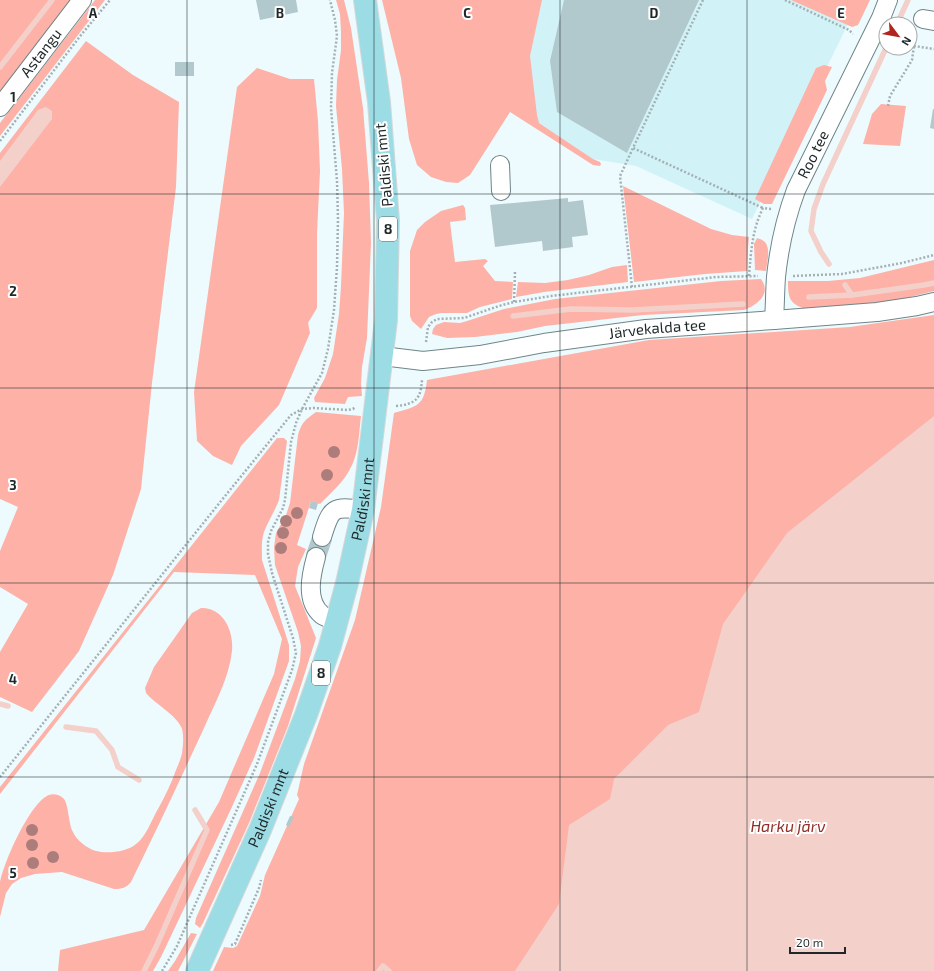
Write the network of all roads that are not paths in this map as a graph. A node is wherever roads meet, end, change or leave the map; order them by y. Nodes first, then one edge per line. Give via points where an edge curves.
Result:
1 (82, 0) edge
2 (365, 0) edge
3 (888, 0) edge
4 (0, 107) edge
5 (500, 166) dead end
6 (501, 191) dead end
7 (934, 302) edge
8 (774, 320) junction
9 (382, 356) junction
10 (363, 510) junction
11 (322, 537) dead end
12 (316, 557) dead end
13 (337, 620) junction
14 (197, 971) edge

1 - 4 street, Astangu
2 - 9 main road, Paldiski mnt / 8 via 379,102 388,221 386,320
3 - 8 street, Roo tee via 796,190 789,210 776,276
5 - 6 street
7 - 8 street, Järvekalda tee via 877,312
8 - 9 street, Järvekalda tee via 646,329 480,355 423,361
9 - 10 main road, Paldiski mnt / 8
10 - 11 street via 338,508 327,522
10 - 13 main road, Paldiski mnt / 8
12 - 13 street via 310,591 314,605 323,616
13 - 14 main road, Paldiski mnt / 8 via 306,715 260,830

